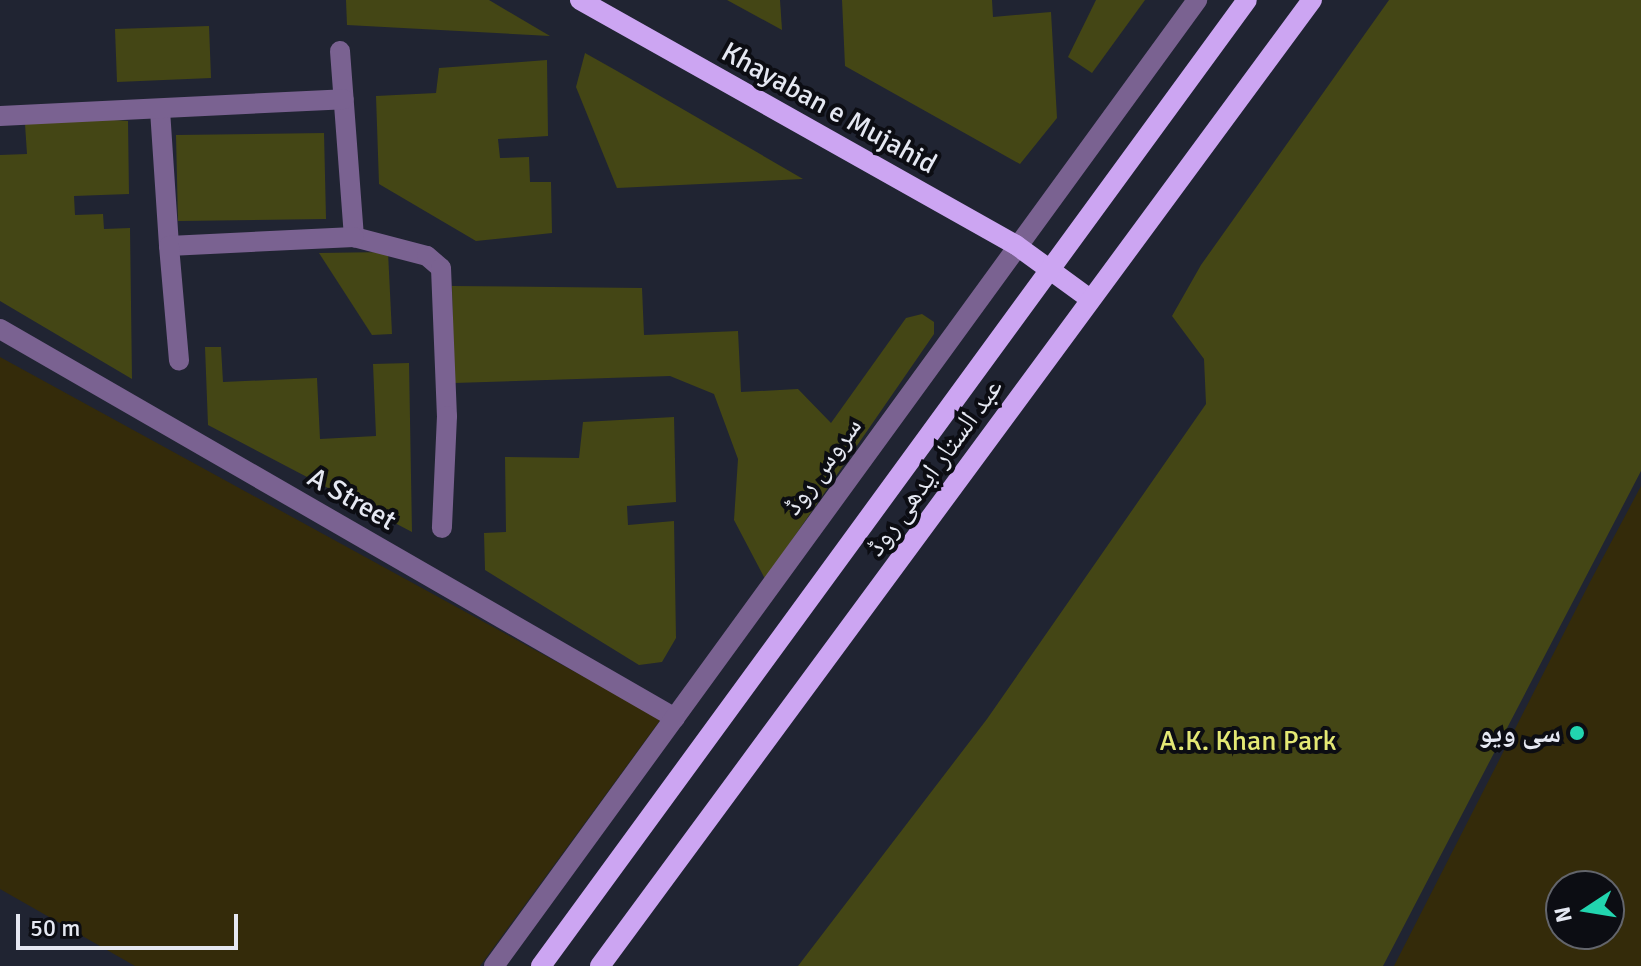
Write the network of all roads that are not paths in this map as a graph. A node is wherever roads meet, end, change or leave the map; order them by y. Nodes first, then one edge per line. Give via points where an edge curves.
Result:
1 (580, 0) edge
2 (1197, 0) edge
3 (1247, 0) edge
4 (1312, 0) edge
5 (340, 51) dead end
6 (344, 99) junction
7 (160, 110) junction
8 (0, 116) edge
9 (354, 237) junction
10 (1016, 245) junction
11 (169, 246) junction
12 (1049, 268) junction
13 (1090, 299) junction
14 (0, 329) edge
15 (179, 361) dead end
16 (442, 528) dead end
17 (675, 718) junction
18 (494, 966) edge
19 (541, 966) edge
20 (600, 966) edge

1 - 10 main road, Khayaban e Mujahid
2 - 10 street, سروس روڈ
3 - 12 main road, عبد الستار ایدھی روڈ
4 - 13 main road, عبد الستار ایدھی روڈ
5 - 6 street
6 - 7 street
6 - 9 street
7 - 8 street
7 - 11 street
9 - 11 street
9 - 16 street via 427,256 441,268 447,416
10 - 12 main road, Khayaban e Mujahid
10 - 17 street, سروس روڈ
11 - 15 street
12 - 13 main road, Khayaban e Mujahid
12 - 19 main road, عبد الستار ایدھی روڈ
13 - 20 main road, عبد الستار ایدھی روڈ
14 - 17 street, A Street
17 - 18 street, سروس روڈ

